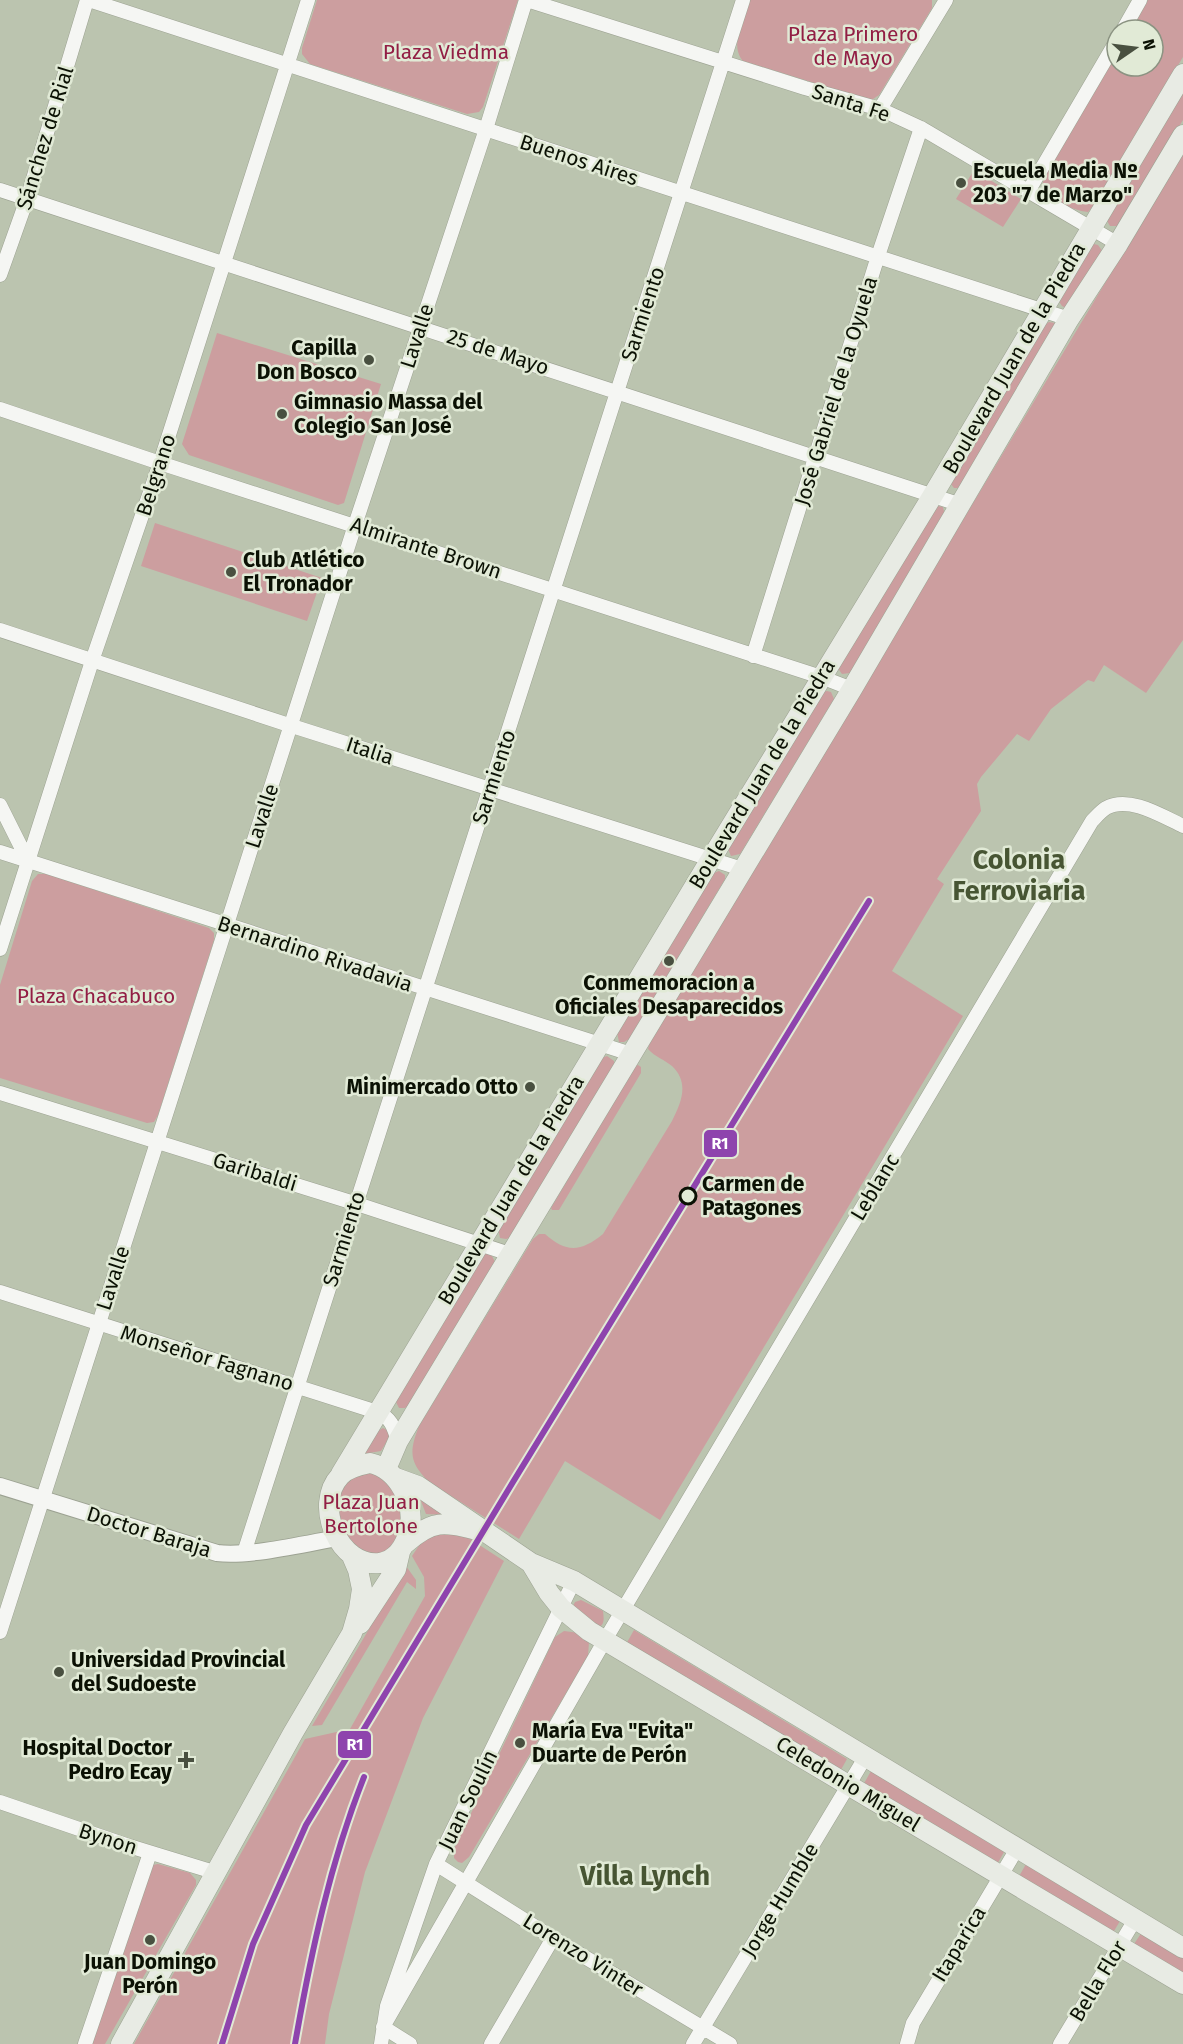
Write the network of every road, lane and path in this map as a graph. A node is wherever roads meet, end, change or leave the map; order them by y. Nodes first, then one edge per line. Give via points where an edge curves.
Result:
1 (88, 0) edge
2 (308, 0) edge
3 (526, 0) edge
4 (743, 0) edge
5 (946, 0) edge
6 (1140, 0) edge
7 (1130, 18) edge
8 (1105, 60) edge
9 (724, 62) junction
10 (288, 66) junction
11 (1183, 74) edge
12 (880, 110) junction
13 (921, 128) junction
14 (486, 129) junction
15 (1183, 135) edge
16 (0, 190) edge
17 (1029, 190) junction
18 (681, 194) junction
19 (27, 199) junction
20 (1091, 228) junction
21 (1118, 244) junction
22 (878, 256) junction
23 (224, 264) junction
24 (0, 275) edge
25 (1044, 310) junction
26 (1069, 319) junction
27 (420, 327) junction
28 (618, 391) junction
29 (0, 408) edge
30 (815, 458) junction
31 (160, 463) junction
32 (933, 495) junction
33 (961, 505) junction
34 (355, 525) junction
35 (555, 590) junction
36 (0, 630) edge
37 (753, 656) junction
38 (92, 661) junction
39 (821, 677) junction
40 (852, 689) junction
41 (292, 726) junction
42 (490, 789) junction
43 (0, 805) edge
44 (1183, 826) edge
45 (0, 852) edge
46 (711, 859) junction
47 (28, 861) junction
48 (742, 869) junction
49 (227, 926) junction
50 (0, 949) edge
51 (426, 990) junction
52 (600, 1044) junction
53 (631, 1054) junction
54 (0, 1093) edge
55 (159, 1142) junction
56 (354, 1203) junction
57 (478, 1244) junction
58 (510, 1254) junction
59 (0, 1292) edge
60 (98, 1324) junction
61 (298, 1387) junction
62 (377, 1412) junction
63 (398, 1441) junction
64 (391, 1473) junction
65 (341, 1474) junction
66 (0, 1486) edge
67 (42, 1499) junction
68 (484, 1532) junction
69 (337, 1538) junction
70 (403, 1548) junction
71 (244, 1553) junction
72 (352, 1556) junction
73 (531, 1563) junction
74 (574, 1581) junction
75 (561, 1608) junction
76 (622, 1610) junction
77 (0, 1632) edge
78 (352, 1633) junction
79 (605, 1640) junction
80 (866, 1756) junction
81 (850, 1785) junction
82 (0, 1802) edge
83 (1018, 1847) junction
84 (150, 1853) junction
85 (436, 1864) junction
86 (217, 1873) junction
87 (1000, 1875) junction
88 (465, 1881) junction
89 (1136, 1918) junction
90 (553, 1938) junction
91 (1121, 1945) junction
92 (1183, 1948) edge
93 (1183, 1984) edge
94 (383, 2027) junction
95 (703, 2028) junction
96 (85, 2044) edge
97 (121, 2044) edge
98 (381, 2044) edge
99 (410, 2044) edge
100 (491, 2044) edge
101 (693, 2044) edge
102 (730, 2044) edge
103 (907, 2044) edge
104 (1060, 2044) edge

1 - 10 street, Buenos Aires
1 - 19 street, Sánchez de Rial
2 - 10 street, Belgrano
3 - 9 street, Santa Fe
3 - 14 street, Lavalle
4 - 9 street, Sarmiento
5 - 12 street
6 - 7 street
8 - 17 street
9 - 12 street, Santa Fe
9 - 18 street, Sarmiento
10 - 14 street, Buenos Aires
10 - 23 street, Belgrano
11 - 20 main road, Boulevard Juan de la Piedra
12 - 13 street, Santa Fe
13 - 17 street, Santa Fe
13 - 22 street, José Gabriel de la Oyuela
14 - 18 street, Buenos Aires
14 - 27 street, Lavalle
15 - 21 main road, Boulevard Juan de la Piedra
16 - 19 street, 25 de Mayo
17 - 20 street, Santa Fe
18 - 22 street, Buenos Aires
18 - 28 street, Sarmiento
19 - 23 street, 25 de Mayo
19 - 24 street, Sánchez de Rial
20 - 21 street, Santa Fe
20 - 25 main road, Boulevard Juan de la Piedra
21 - 26 main road, Boulevard Juan de la Piedra
22 - 25 street, Buenos Aires
22 - 30 street, José Gabriel de la Oyuela
23 - 27 street, 25 de Mayo
23 - 31 street, Belgrano
25 - 26 street, Buenos Aires
25 - 32 main road, Boulevard Juan de la Piedra
26 - 33 main road, Boulevard Juan de la Piedra
27 - 28 street, 25 de Mayo
27 - 34 street, Lavalle
28 - 30 street, 25 de Mayo
28 - 35 street, Sarmiento
29 - 31 street, Almirante Brown
30 - 32 street, 25 de Mayo
30 - 37 street, José Gabriel de la Oyuela
31 - 34 street, Almirante Brown
31 - 38 street, Belgrano
32 - 33 street, 25 de Mayo
32 - 39 main road, Boulevard Juan de la Piedra
33 - 40 main road, Boulevard Juan de la Piedra
34 - 35 street, Almirante Brown
34 - 41 street, Lavalle
35 - 37 street, Almirante Brown
35 - 42 street, Sarmiento
36 - 38 street, Italia
37 - 39 street, Almirante Brown
38 - 41 street, Italia
38 - 47 street, Belgrano
39 - 40 street, Almirante Brown
39 - 46 main road, Boulevard Juan de la Piedra
40 - 48 main road, Boulevard Juan de la Piedra
41 - 42 street, Italia
41 - 49 street, Lavalle
42 - 46 street, Italia
42 - 51 street, Sarmiento
43 - 47 street
44 - 76 street, Leblanc via 1153,812 1119,803 1104,808 1092,821
45 - 47 street, Bernardino Rivadavia
46 - 48 street, Italia
46 - 52 main road, Boulevard Juan de la Piedra
47 - 49 street, Bernardino Rivadavia
47 - 50 street, Belgrano
48 - 53 main road, Boulevard Juan de la Piedra
49 - 51 street, Bernardino Rivadavia
49 - 55 street, Lavalle
51 - 52 street, Bernardino Rivadavia
51 - 56 street, Sarmiento
52 - 53 street, Bernardino Rivadavia
52 - 57 main road, Boulevard Juan de la Piedra
53 - 58 main road, Boulevard Juan de la Piedra
54 - 55 street, Garibaldi
55 - 56 street, Garibaldi
55 - 60 street, Lavalle
56 - 57 street, Garibaldi
56 - 61 street, Sarmiento
57 - 58 street, Garibaldi
57 - 62 main road, Boulevard Juan de la Piedra
58 - 63 main road, Boulevard Juan de la Piedra
59 - 60 street, Monseñor Fagnano
60 - 61 street, Monseñor Fagnano
60 - 67 street, Lavalle
61 - 62 street, Monseñor Fagnano
61 - 71 street, Sarmiento
62 - 63 street via 391,1422
62 - 65 main road, Boulevard Juan de la Piedra
63 - 64 main road, Boulevard Juan de la Piedra
64 - 65 main road via 370,1463
64 - 68 main road, Celedonio Miguel via 418,1486
64 - 70 main road, Boulevard Juan de la Piedra via 409,1504 410,1528
65 - 69 main road, Boulevard Juan de la Piedra via 330,1498
66 - 67 street, Doctor Baraja
67 - 71 street, Doctor Baraja via 217,1553
67 - 77 street, Lavalle
68 - 70 main road, Celedonio Miguel via 438,1523 427,1526
68 - 73 main road, Celedonio Miguel
69 - 71 street, Doctor Baraja
69 - 72 main road, Boulevard Juan de la Piedra
70 - 72 main road via 388,1561 362,1562
70 - 78 main road, Boulevard Juan de la Piedra via 396,1569
72 - 78 main road, Boulevard Juan de la Piedra via 362,1589
73 - 74 main road, Celedonio Miguel
73 - 75 main road, Celedonio Miguel
74 - 75 street, Juan Soulín
74 - 76 main road, Celedonio Miguel
75 - 79 main road, Celedonio Miguel
75 - 85 street, Juan Soulín
76 - 79 street, Leblanc
76 - 80 main road, Celedonio Miguel
78 - 86 main road, Boulevard Juan de la Piedra
79 - 81 main road, Celedonio Miguel
79 - 88 street, Juan Soulín
80 - 81 street, Jorge Humble
80 - 83 main road, Celedonio Miguel
81 - 87 main road, Celedonio Miguel
81 - 95 street, Jorge Humble
82 - 84 street, Bynon
83 - 87 street, Itaparica
83 - 89 main road, Celedonio Miguel
84 - 86 street, Bynon
84 - 96 street
85 - 88 street, Lorenzo Vinter
85 - 94 street, Juan Soulín
86 - 97 main road, Boulevard Juan de la Piedra
87 - 91 main road, Celedonio Miguel
87 - 103 street, Itaparica via 913,2023
88 - 90 street, Lorenzo Vinter
88 - 94 street, Juan Soulín
89 - 91 street, Bella Flor
89 - 92 main road, Celedonio Miguel
90 - 95 street, Lorenzo Vinter
90 - 100 street
91 - 93 main road, Celedonio Miguel
91 - 104 street, Bella Flor
94 - 98 street, Juan Soulín
94 - 99 street
95 - 101 street, Jorge Humble
95 - 102 street, Lorenzo Vinter

